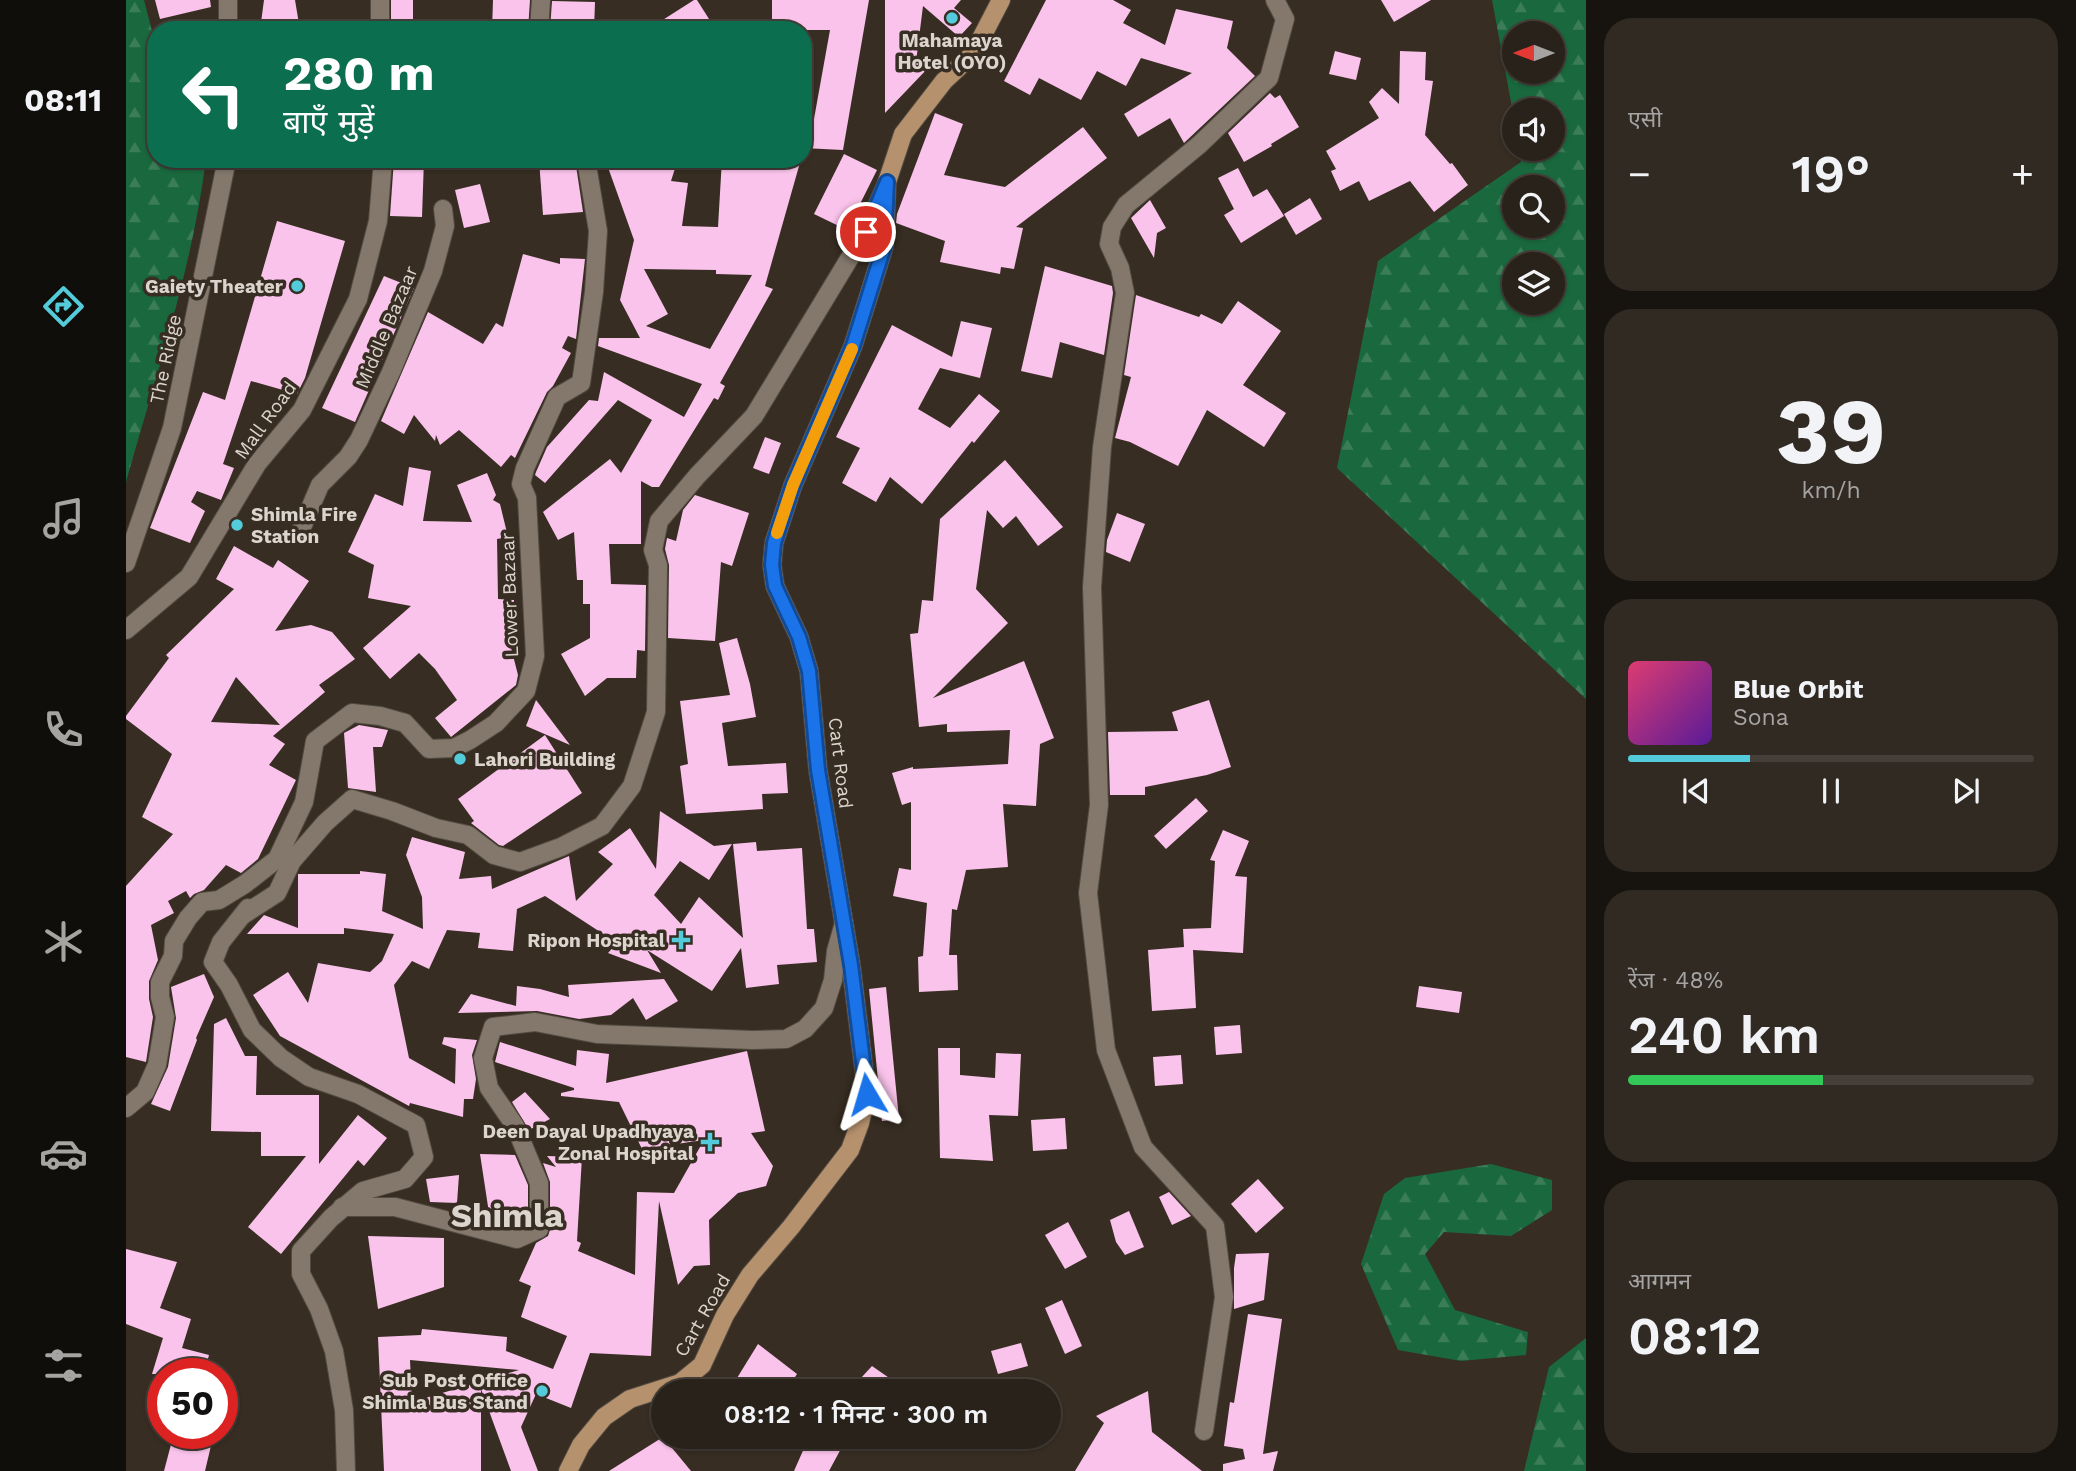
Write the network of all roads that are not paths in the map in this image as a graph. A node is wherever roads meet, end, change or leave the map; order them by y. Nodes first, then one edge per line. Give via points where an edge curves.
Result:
1 (228, 0) edge
2 (380, 0) edge
3 (541, 0) edge
4 (1002, 0) edge
5 (1275, 0) edge
6 (228, 21) edge
7 (380, 21) edge
8 (540, 21) edge
9 (225, 168) edge
10 (382, 168) edge
11 (588, 168) edge
12 (887, 182) junction
13 (443, 209) dead end
14 (300, 532) dead end
15 (126, 563) edge
16 (126, 630) edge
17 (261, 873) junction
18 (243, 915) junction
19 (844, 923) junction
20 (126, 1108) edge
21 (342, 1208) junction
22 (1204, 1431) dead end
23 (346, 1471) edge
24 (569, 1471) edge

1 - 6 street
2 - 7 street
3 - 8 street
4 - 12 main road, Cart Road via 974,54 944,80 903,134
5 - 22 street via 1285,19 1269,78 1199,145 1126,205 1112,227 1109,244 1125,293 1102,447 1092,587 1099,805 1088,893 1106,1050 1143,1147 1215,1226 1224,1297
9 - 15 street, The Ridge via 172,428
10 - 16 street, Mall Road via 378,221 358,299 302,410 257,464 189,578
11 - 17 street, Lower Bazaar via 598,231 581,383 557,397 521,484 527,498 535,656 526,691 496,723 454,748 429,748 405,723 352,713 315,741 304,802 277,859
12 - 18 street via 866,232 754,416 659,521 653,550 658,565 656,712 632,786 602,826 520,862 494,855 468,835 352,799 292,861 277,893
12 - 19 main road, Cart Road via 884,247 853,346 793,485 774,543 772,565 775,586 809,671 818,770
13 - 14 street, Middle Bazaar via 445,226 433,271 391,372 348,457 320,485
17 - 18 street via 255,897
17 - 20 street, Lower Bazaar via 219,900 202,902 174,941 173,956 160,982 165,1017 157,1065 145,1092
18 - 21 street via 220,942 213,961 252,1030 309,1077 358,1094 416,1125 424,1157 405,1179 363,1191
19 - 21 street via 824,1008 805,1029 786,1039 597,1034 535,1022 493,1027 483,1058 489,1088 514,1126 539,1183 539,1229 517,1239 395,1207
19 - 24 main road, Cart Road via 867,1094 850,1150 750,1275 702,1365 680,1383 630,1399 604,1417 581,1445
21 - 23 street via 301,1251 301,1274 334,1351 346,1430

